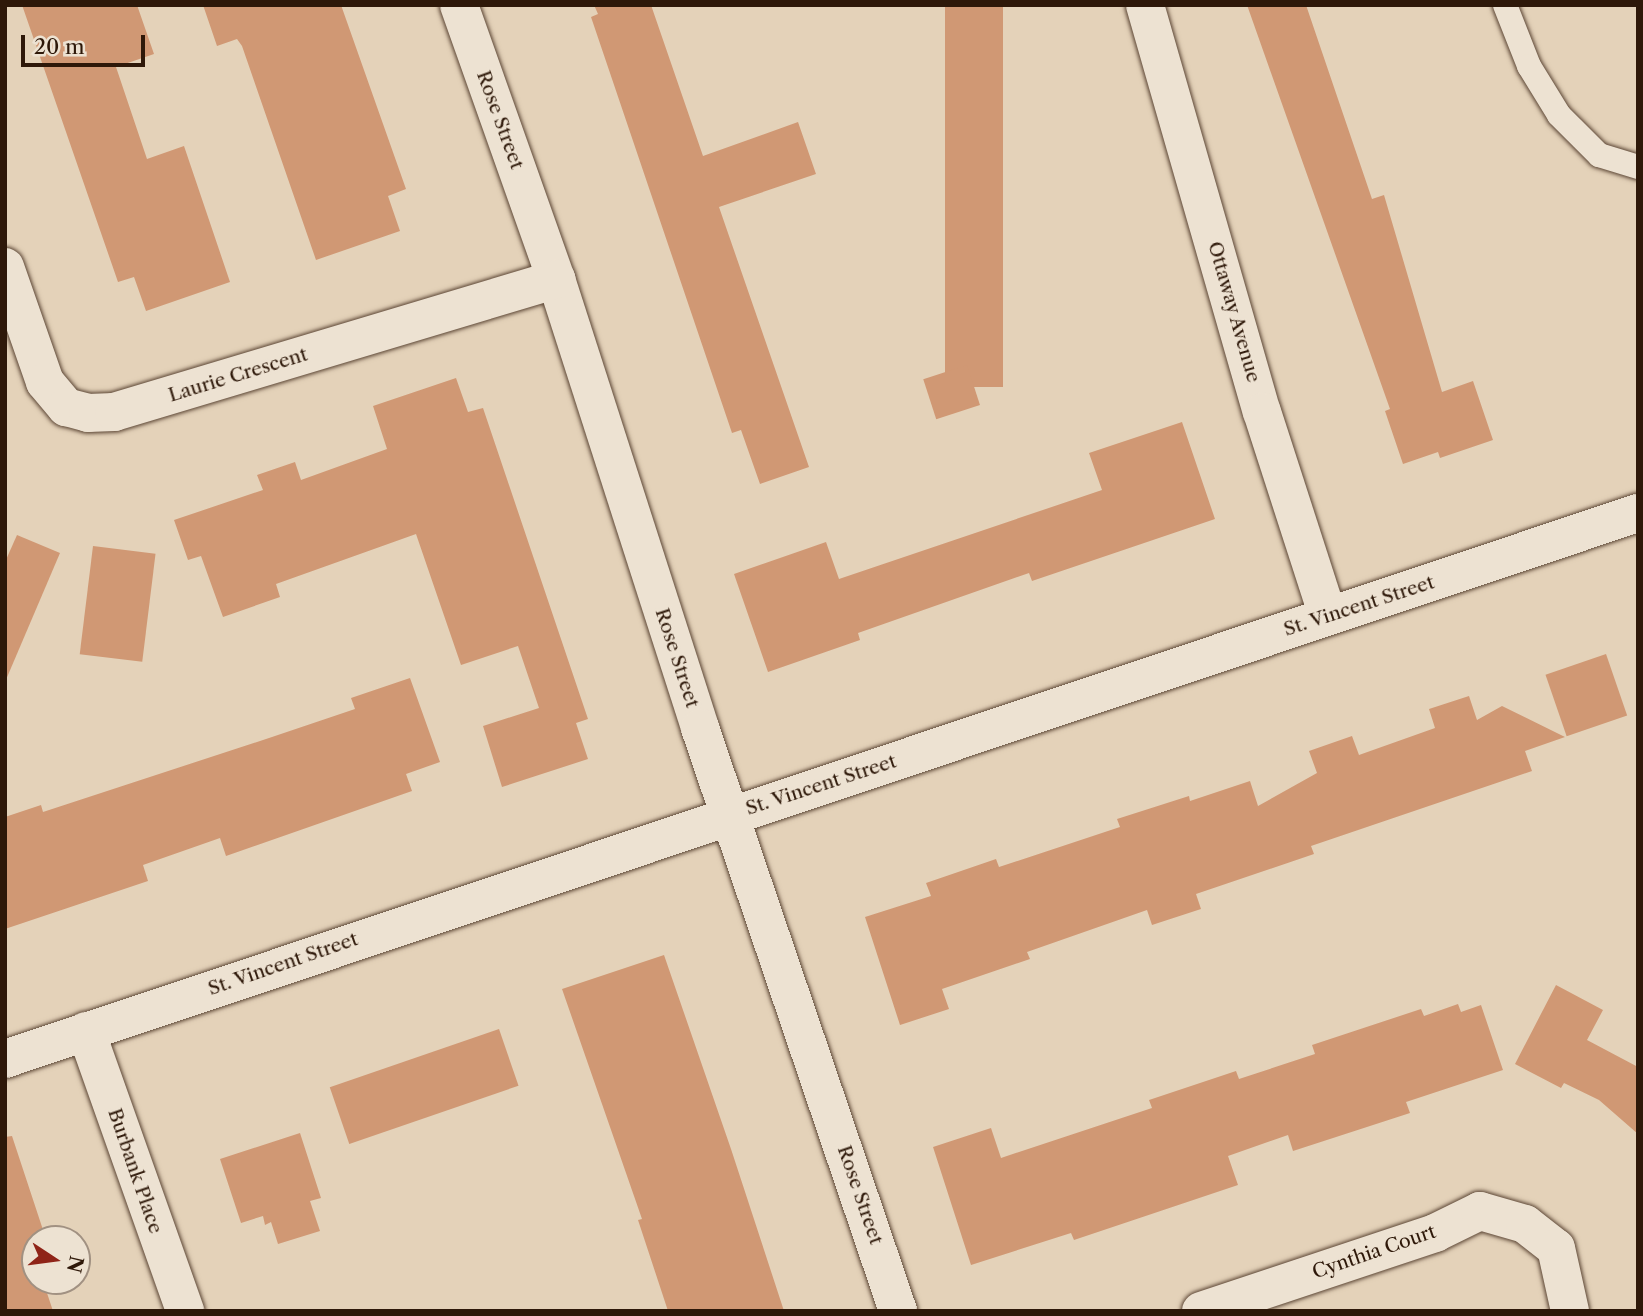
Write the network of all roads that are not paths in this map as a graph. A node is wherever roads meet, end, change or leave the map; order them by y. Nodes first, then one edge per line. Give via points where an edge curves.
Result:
1 (459, 5) edge
2 (1145, 5) edge
3 (1505, 5) edge
4 (1638, 167) edge
5 (5, 267) edge
6 (556, 279) junction
7 (1638, 513) edge
8 (1328, 616) junction
9 (730, 815) junction
10 (86, 1031) junction
11 (5, 1059) edge
12 (185, 1311) edge
13 (898, 1311) edge
14 (1201, 1311) edge
15 (1570, 1311) edge

1 - 6 street, Rose Street
2 - 8 street, Ottaway Avenue via 1262,412
3 - 4 lane via 1529,66 1559,115 1599,155
5 - 6 street, Laurie Crescent via 46,382 66,407 88,413 114,412
6 - 9 street, Rose Street
7 - 8 street, St. Vincent Street
8 - 9 street, St. Vincent Street
9 - 10 street, St. Vincent Street
9 - 13 street, Rose Street
10 - 11 street, St. Vincent Street
10 - 12 street, Burbank Place
14 - 15 street, Cynthia Court via 1435,1233 1480,1211 1525,1224 1556,1248

